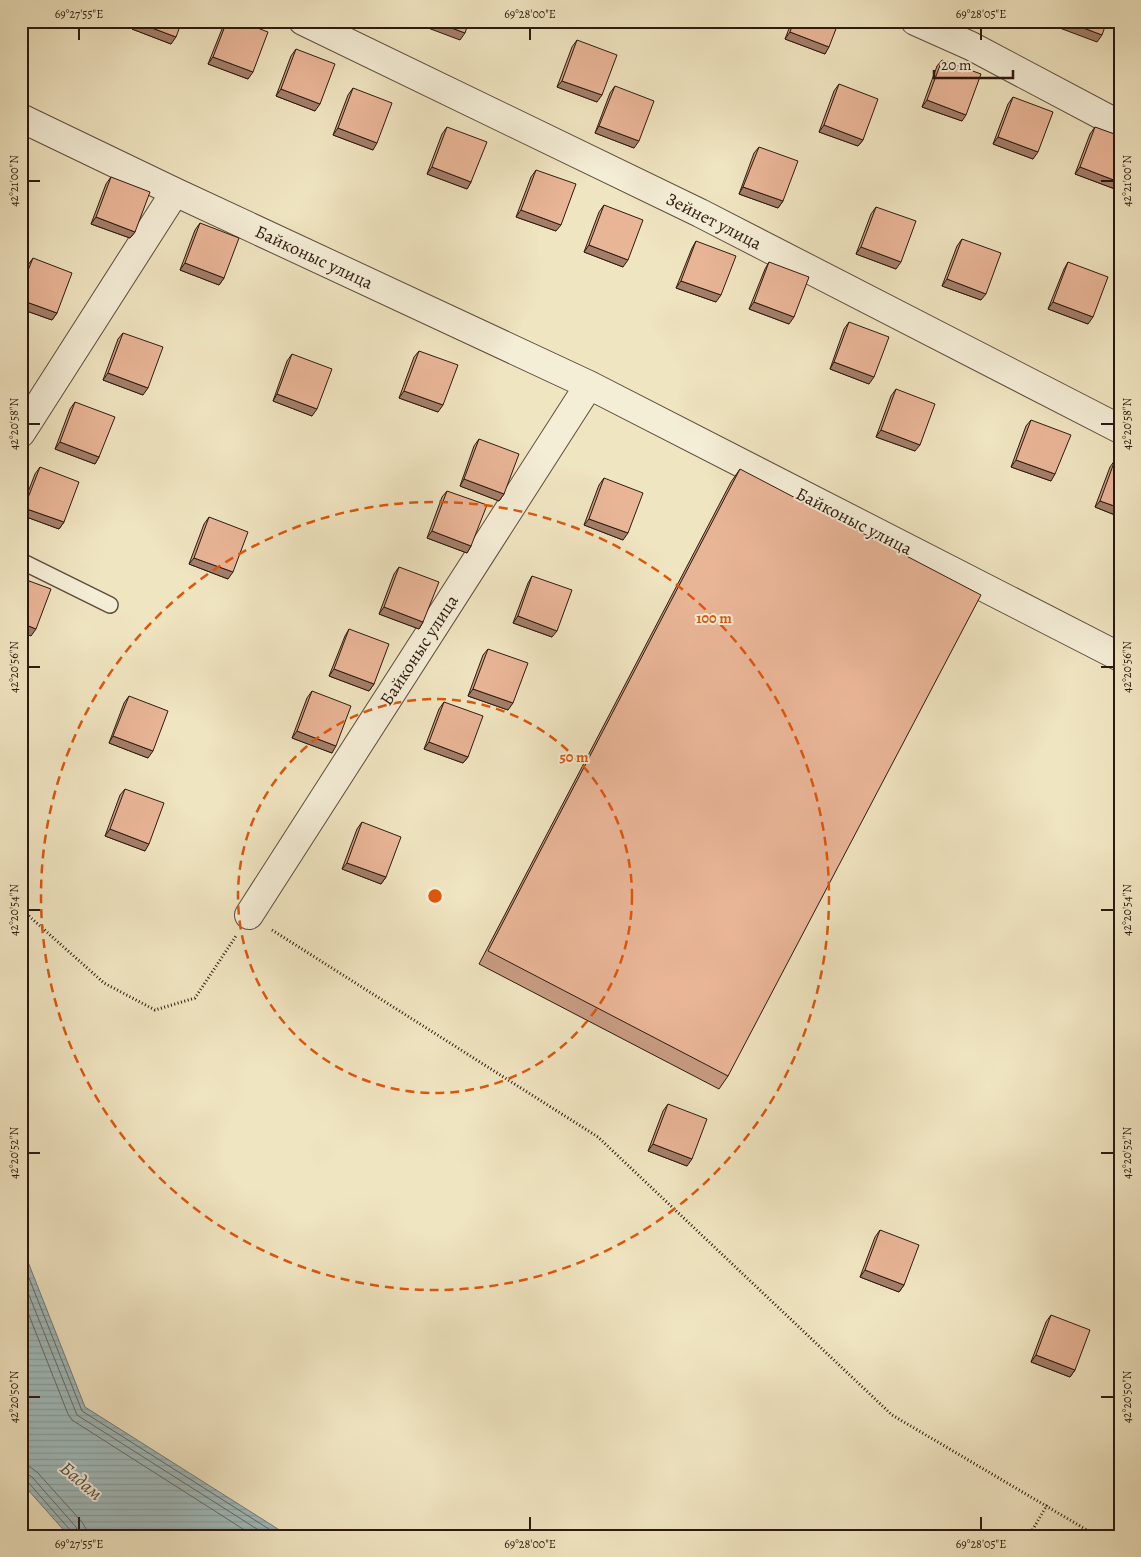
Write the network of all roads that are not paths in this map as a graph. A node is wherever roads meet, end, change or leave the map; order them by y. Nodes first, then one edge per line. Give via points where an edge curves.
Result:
1 (303, 21) edge
2 (915, 21) edge
3 (21, 118) edge
4 (1120, 125) edge
5 (174, 192) junction
6 (589, 385) junction
7 (1120, 429) edge
8 (21, 432) edge
9 (21, 561) edge
10 (110, 605) dead end
11 (1120, 657) edge
12 (249, 915) road end

1 - 7 street, Зейнет улица via 700,213
2 - 4 street via 971,46
3 - 5 street, Байконыс улица
5 - 6 street, Байконыс улица
5 - 8 street
6 - 11 street, Байконыс улица
6 - 12 street, Байконыс улица
9 - 10 lane

